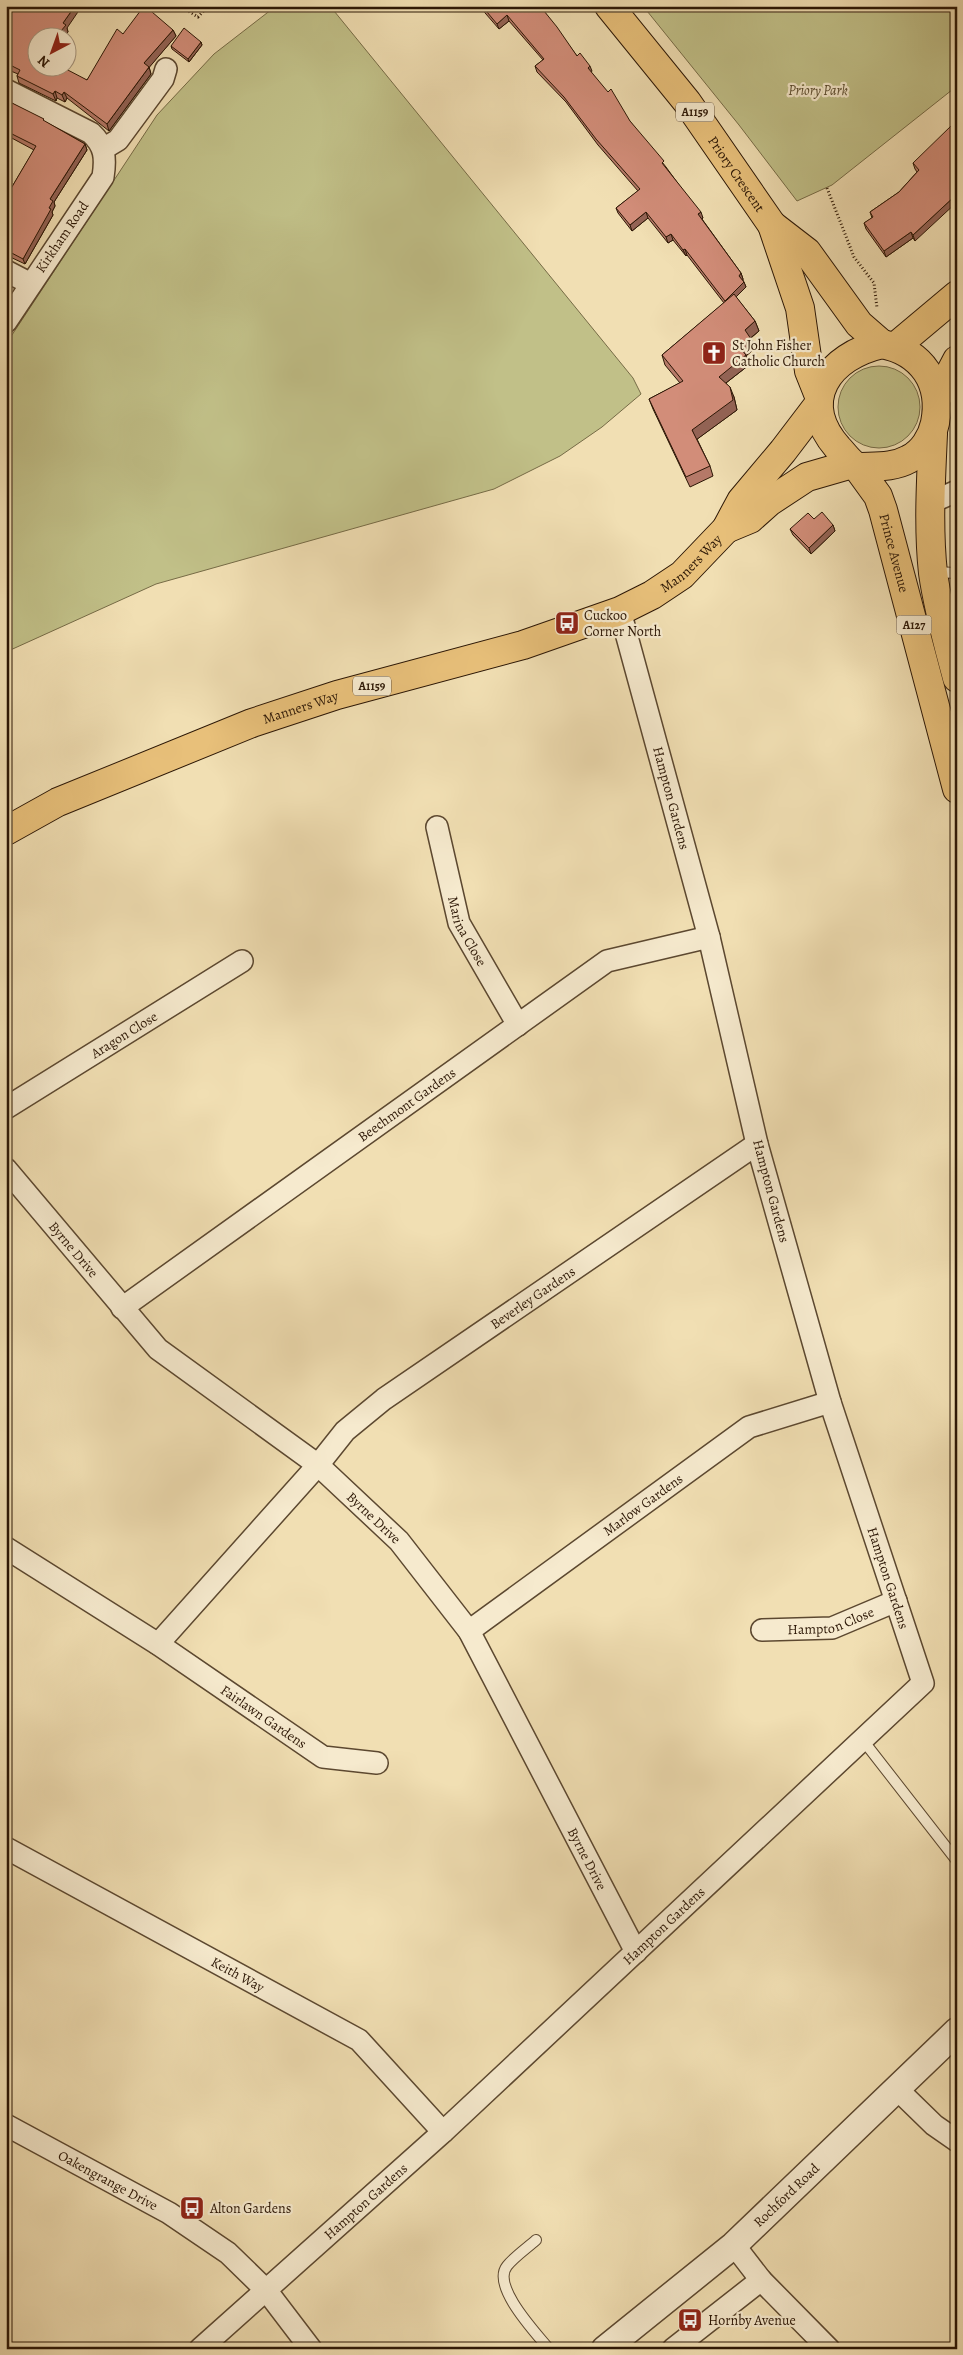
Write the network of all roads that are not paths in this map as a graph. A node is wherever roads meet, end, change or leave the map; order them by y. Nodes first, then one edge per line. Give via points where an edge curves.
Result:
1 (609, 6) edge
2 (166, 69) dead end
3 (6, 90) edge
4 (103, 149) junction
5 (772, 224) junction
6 (6, 271) edge
7 (31, 284) junction
8 (957, 295) edge
9 (6, 322) edge
10 (888, 345) junction
11 (957, 360) edge
12 (938, 396) junction
13 (818, 400) junction
14 (933, 434) junction
15 (855, 465) junction
16 (957, 491) edge
17 (930, 500) junction
18 (726, 530) junction
19 (945, 573) edge
20 (620, 611) junction
21 (957, 678) edge
22 (957, 789) edge
23 (437, 827) dead end
24 (6, 831) edge
25 (709, 937) junction
26 (242, 961) dead end
27 (518, 1025) junction
28 (6, 1108) edge
29 (757, 1144) junction
30 (6, 1170) edge
31 (122, 1308) junction
32 (830, 1402) junction
33 (318, 1465) junction
34 (6, 1548) edge
35 (896, 1601) junction
36 (762, 1630) dead end
37 (469, 1631) junction
38 (158, 1644) junction
39 (862, 1739) junction
40 (377, 1763) dead end
41 (6, 1848) edge
42 (957, 1861) edge
43 (636, 1952) junction
44 (957, 2031) edge
45 (897, 2088) junction
46 (6, 2125) edge
47 (443, 2132) junction
48 (957, 2141) edge
49 (536, 2240) dead end
50 (734, 2245) junction
51 (761, 2280) junction
52 (266, 2290) junction
53 (200, 2349) edge
54 (311, 2349) edge
55 (549, 2349) edge
56 (606, 2349) edge
57 (674, 2349) edge
58 (829, 2349) edge

1 - 5 main road, Priory Crescent / A1159 via 687,102
2 - 4 street via 163,79 118,140
3 - 4 street via 91,132
4 - 7 street, Kirkham Road via 103,177
5 - 10 main road, Priory Crescent / A1159 via 807,252 859,324
5 - 13 main road, Priory Crescent / A1159 via 800,308 809,371
6 - 7 street
7 - 9 street, Kirkham Road
8 - 10 main road
10 - 12 main road via 922,365
10 - 13 main road via 865,348 837,365 821,388
11 - 12 main road
12 - 14 main road
13 - 15 main road via 823,426 831,440
13 - 18 main road, Manners Way / A1159 via 783,451 741,501
14 - 15 main road via 911,458 898,464
14 - 17 main road, A127
15 - 18 main road, Manners Way / A1159 via 807,477 750,519
15 - 22 main road, Prince Avenue / A127 via 878,496 883,510
16 - 17 street
17 - 19 main road, A127
18 - 20 main road, Manners Way / A1159 via 682,575
19 - 21 main road, A127 via 940,614
20 - 24 main road, Manners Way / A1159 via 523,645 337,695 252,722 58,802
20 - 25 street, Hampton Gardens
23 - 27 street, Marina Close via 459,923
25 - 27 street, Beechmont Gardens via 607,961
25 - 29 street, Hampton Gardens
26 - 28 street, Aragon Close
27 - 31 street, Beechmont Gardens
29 - 32 street, Hampton Gardens
29 - 33 street, Beverley Gardens via 384,1399 345,1431
30 - 31 street, Byrne Drive
31 - 33 street, Byrne Drive via 158,1349
32 - 35 street, Hampton Gardens
32 - 37 street, Marlow Gardens via 749,1427
33 - 37 street, Byrne Drive via 399,1541
33 - 38 street
34 - 38 street, Fairlawn Gardens
35 - 36 street, Hampton Close via 832,1628
35 - 39 street, Hampton Gardens via 923,1683
37 - 43 street, Byrne Drive
38 - 40 street, Fairlawn Gardens via 323,1757
39 - 42 lane
39 - 43 street, Hampton Gardens
41 - 47 street, Keith Way via 359,2040
43 - 47 street, Hampton Gardens
44 - 45 street, Rochford Road
45 - 48 street
45 - 50 street, Rochford Road
46 - 52 street, Oakengrange Drive via 168,2212 228,2253
47 - 52 street, Hampton Gardens
49 - 55 lane via 505,2268 503,2280 507,2294
50 - 51 street
50 - 56 street, Rochford Road
51 - 57 street
51 - 58 street
52 - 53 street
52 - 54 street, Oakengrange Drive

